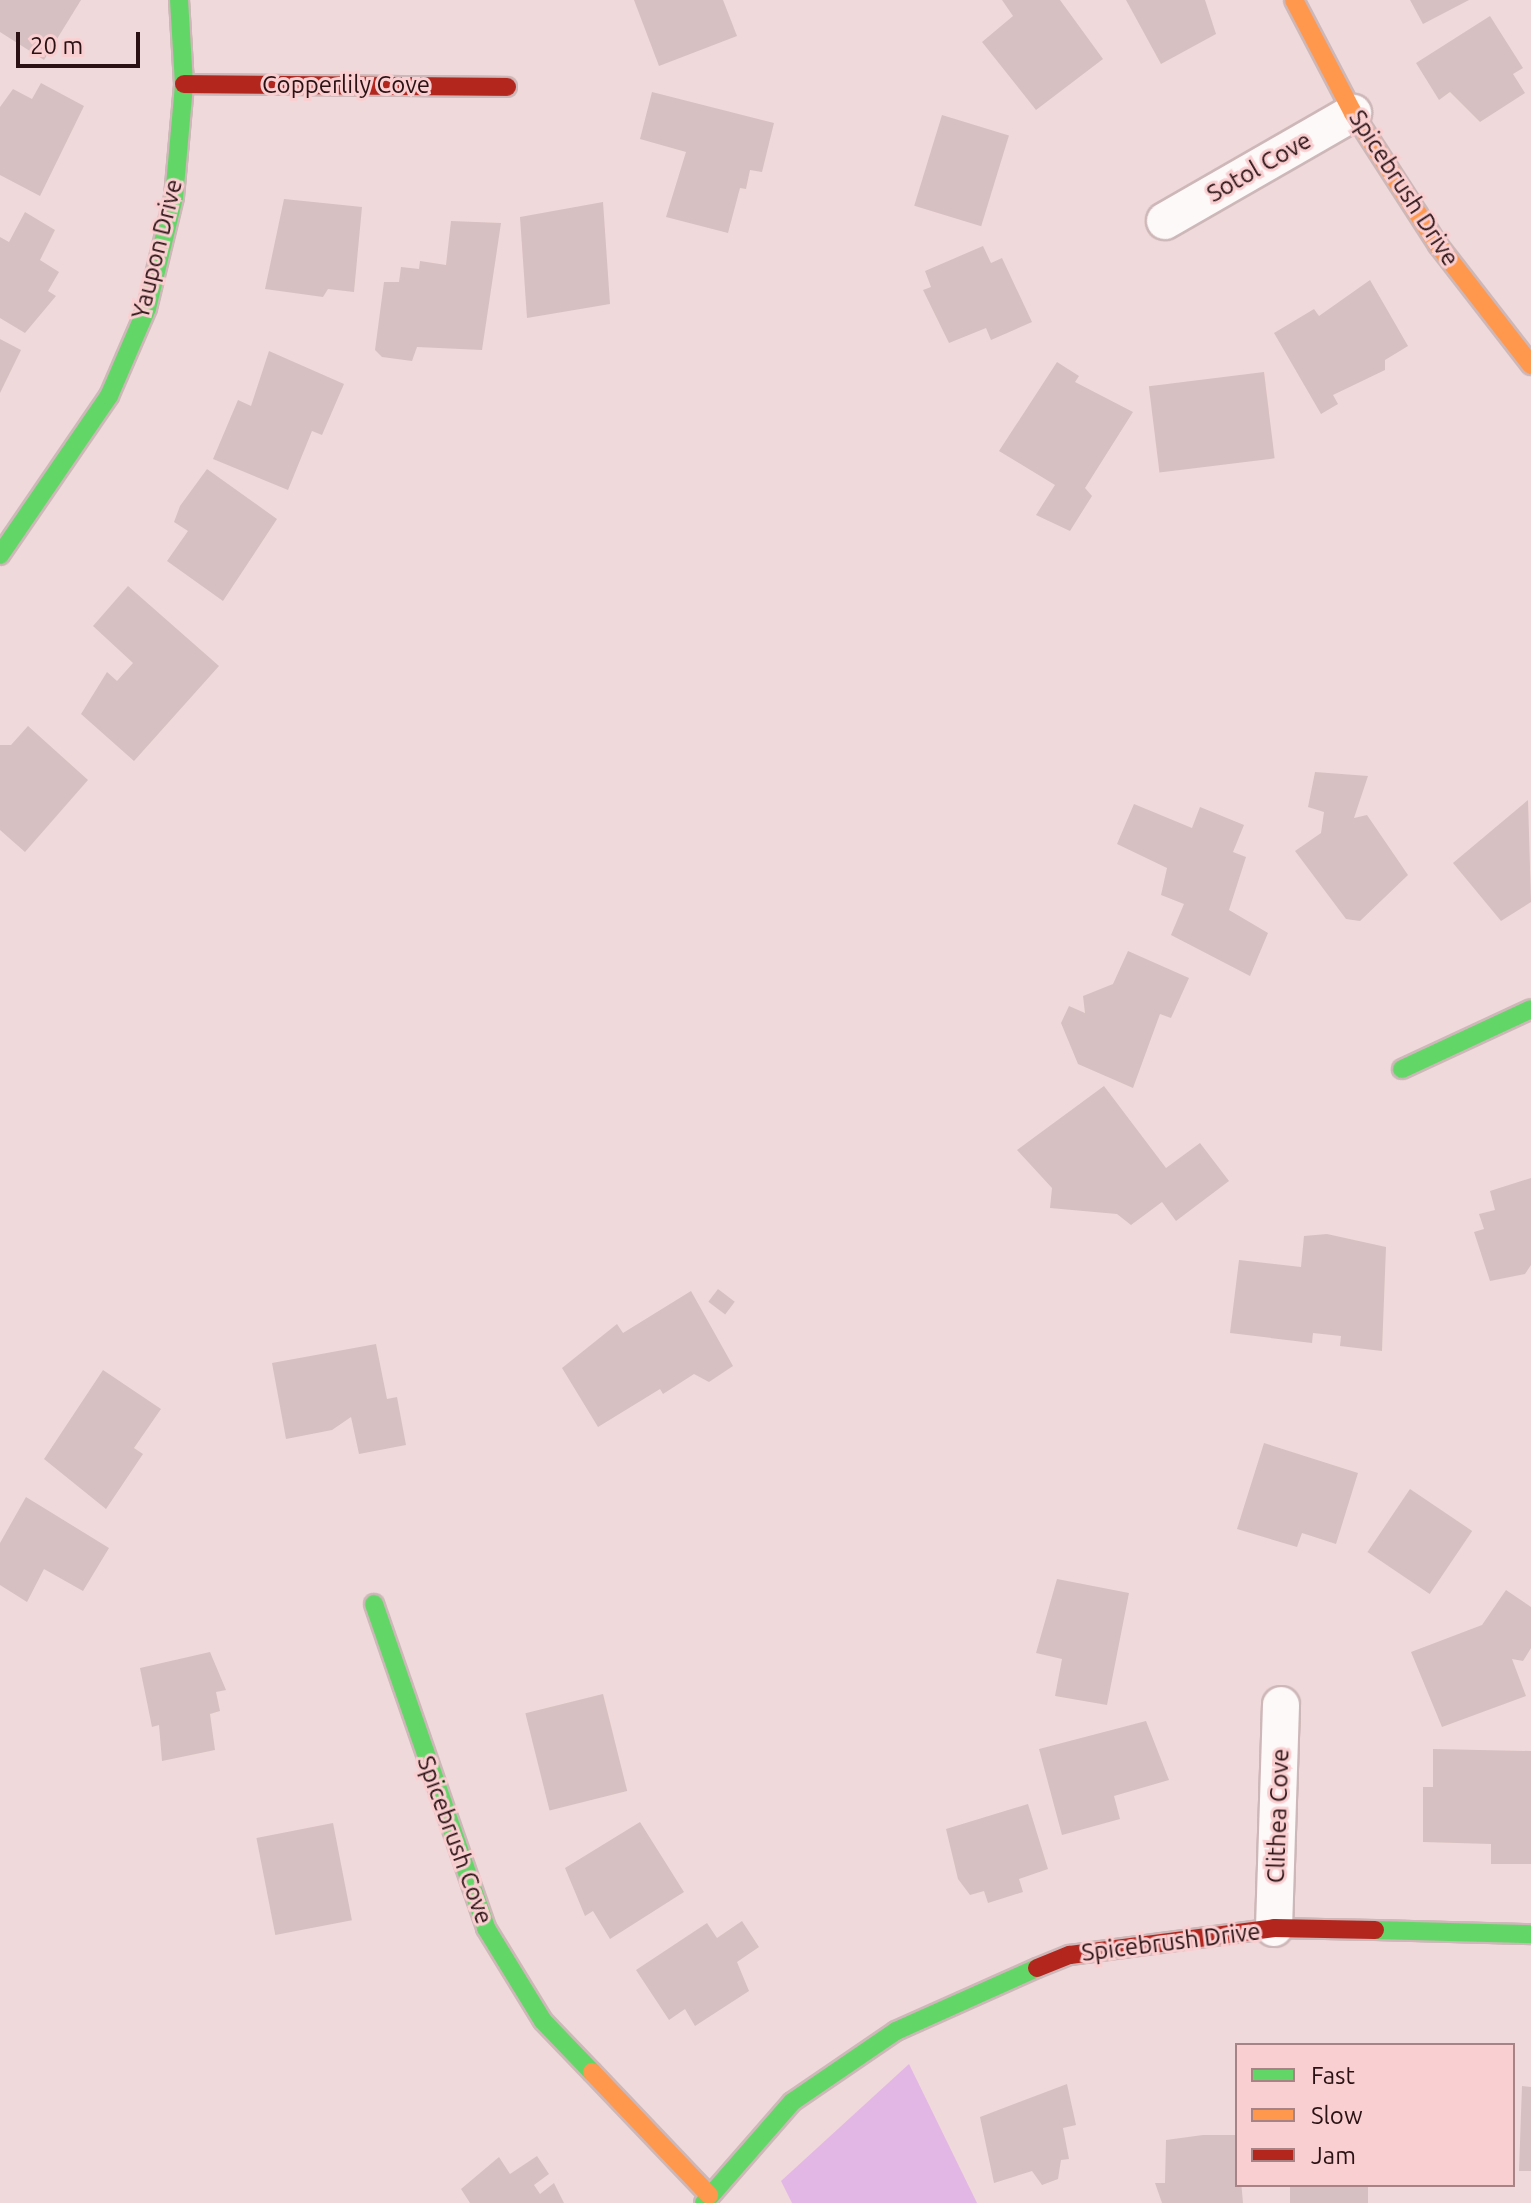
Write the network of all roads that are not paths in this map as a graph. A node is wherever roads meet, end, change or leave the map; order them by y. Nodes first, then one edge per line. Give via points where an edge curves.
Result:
1 (179, 0) edge
2 (1294, 0) edge
3 (184, 84) junction
4 (507, 87) dead end
5 (1353, 113) junction
6 (1165, 221) dead end
7 (1531, 365) edge
8 (0, 555) edge
9 (1531, 1009) edge
10 (1402, 1069) dead end
11 (374, 1604) dead end
12 (1281, 1705) dead end
13 (1274, 1928) junction
14 (1531, 1934) edge
15 (707, 2199) edge

1 - 3 street, Yaupon Drive
2 - 5 street, Spicebrush Drive
3 - 4 street, Copperlily Cove
3 - 8 street, Yaupon Drive via 174,197 147,308 109,396
5 - 6 street, Sotol Cove
5 - 7 street, Spicebrush Drive via 1438,245
9 - 10 street
11 - 15 street, Spicebrush Cove via 486,1928 543,2021
12 - 13 street, Clithea Cove
13 - 14 street, Spicebrush Drive
13 - 15 street, Spicebrush Drive via 1070,1955 965,1995 792,2102

